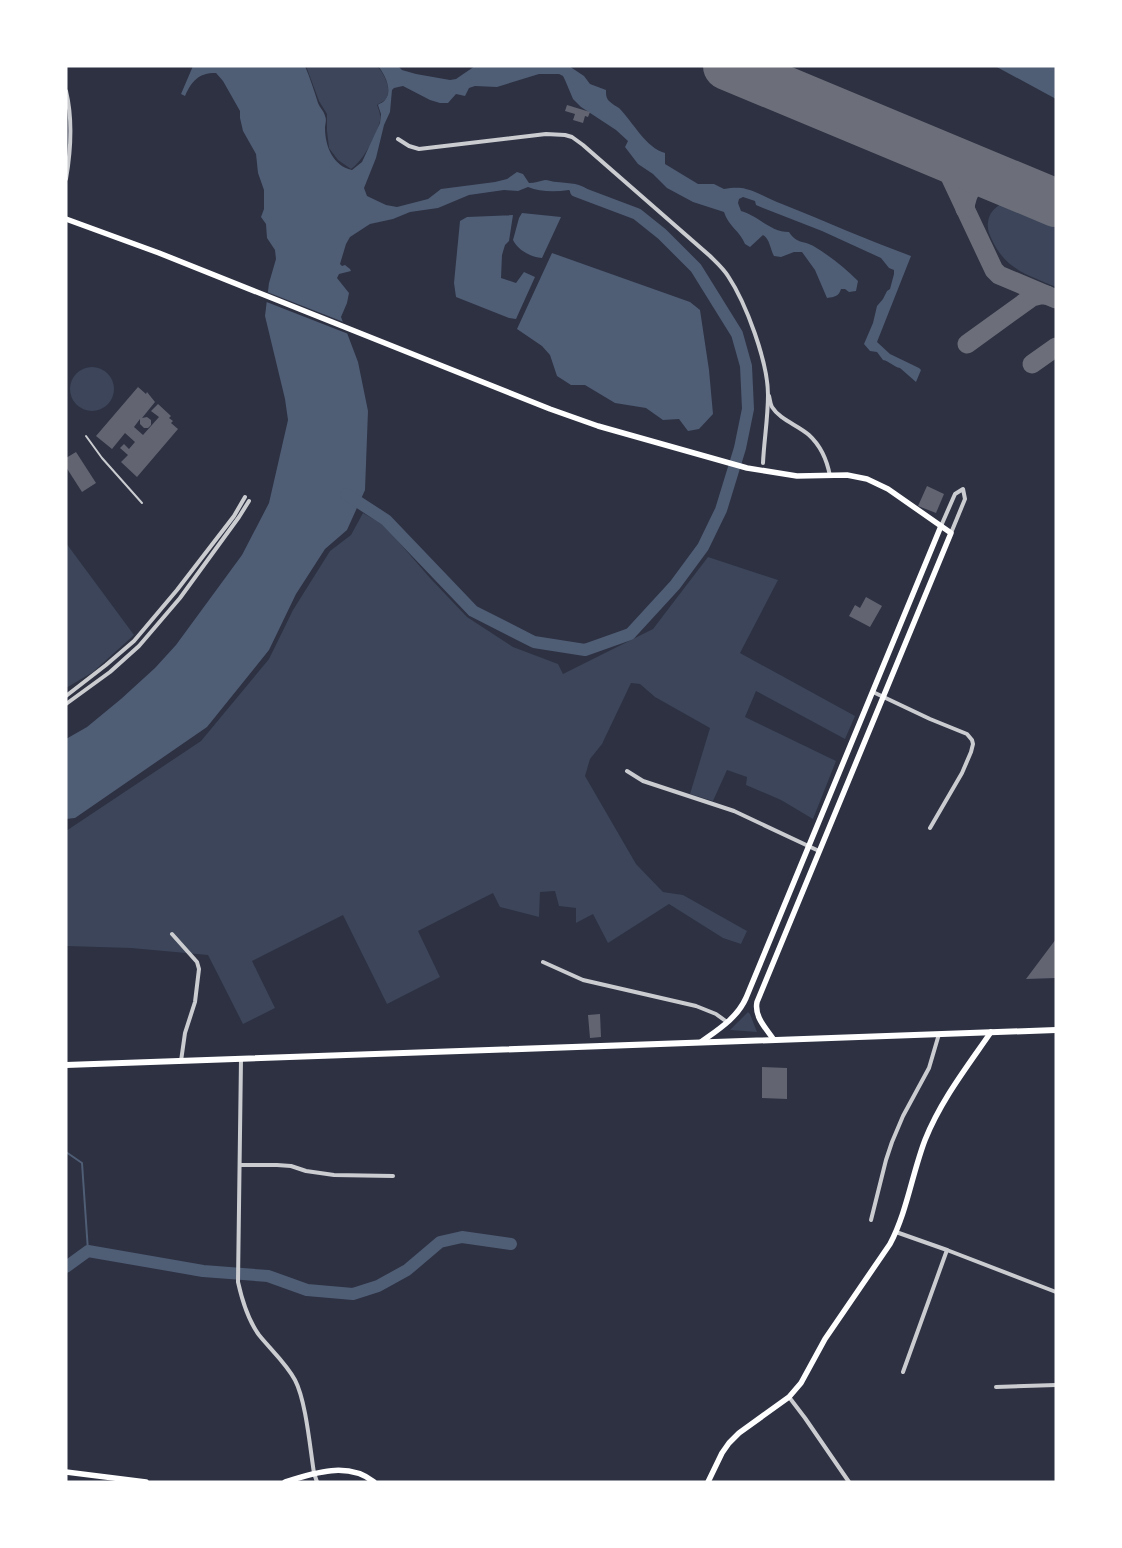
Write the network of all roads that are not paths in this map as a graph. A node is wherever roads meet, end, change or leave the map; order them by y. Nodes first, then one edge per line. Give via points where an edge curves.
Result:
1 (66, 90) edge
2 (398, 139) dead end
3 (66, 180) edge
4 (66, 219) edge
5 (768, 394) junction
6 (86, 436) dead end
7 (763, 464) dead end
8 (830, 476) junction
9 (245, 497) dead end
10 (249, 501) dead end
11 (142, 502) dead end
12 (941, 526) junction
13 (950, 532) junction
14 (873, 692) junction
15 (66, 696) edge
16 (883, 697) junction
17 (66, 704) edge
18 (627, 772) dead end
19 (930, 828) dead end
20 (809, 846) junction
21 (819, 851) junction
22 (172, 934) dead end
23 (543, 962) dead end
24 (746, 998) junction
25 (757, 1002) junction
26 (727, 1022) junction
27 (1056, 1030) edge
28 (991, 1032) junction
29 (939, 1034) junction
30 (774, 1040) junction
31 (701, 1042) junction
32 (241, 1058) junction
33 (181, 1060) junction
34 (66, 1065) edge
35 (240, 1165) junction
36 (393, 1176) dead end
37 (871, 1220) dead end
38 (896, 1232) junction
39 (947, 1250) junction
40 (1056, 1292) edge
41 (903, 1372) dead end
42 (1056, 1385) edge
43 (996, 1386) dead end
44 (789, 1397) junction
45 (66, 1472) edge
46 (314, 1473) junction
47 (146, 1482) edge
48 (285, 1482) edge
49 (317, 1482) edge
50 (374, 1482) edge
51 (708, 1482) edge
52 (849, 1482) edge

1 - 3 street via 71,136
2 - 5 street via 419,149 546,134 572,138 722,268 735,288 754,335
4 - 8 main road via 598,426 747,468 798,476
5 - 7 street
5 - 8 street via 772,407 820,446
6 - 11 lane
8 - 12 main road via 857,477 878,484
9 - 15 street via 177,590 134,641
10 - 17 street via 180,598 139,646
12 - 13 main road
12 - 13 street via 955,494 962,489 965,499
12 - 14 main road
13 - 16 main road
14 - 16 street
14 - 20 main road
16 - 19 street via 967,734 972,740 971,752 962,773
16 - 21 main road
18 - 20 street via 644,782 734,811
20 - 21 street
20 - 24 main road
21 - 25 main road
22 - 33 street via 197,962 199,969 196,1002 186,1026
23 - 26 street via 583,980 696,1006
24 - 25 main road
24 - 26 main road via 739,1011
25 - 30 main road via 759,1018
26 - 31 main road
27 - 28 highway
28 - 29 highway
28 - 38 main road via 952,1088 933,1123
29 - 30 highway
29 - 37 street via 929,1068 892,1142
30 - 31 highway
31 - 32 highway
32 - 33 highway
32 - 35 street
33 - 34 highway
35 - 36 street via 291,1166 334,1175
35 - 46 street via 238,1282 241,1297 259,1335 288,1370 299,1390
38 - 39 street
38 - 44 main road
39 - 40 street
39 - 41 street
42 - 43 street
44 - 51 main road via 729,1443
44 - 52 street
45 - 47 main road
46 - 48 main road
46 - 49 street
46 - 50 main road via 342,1470

